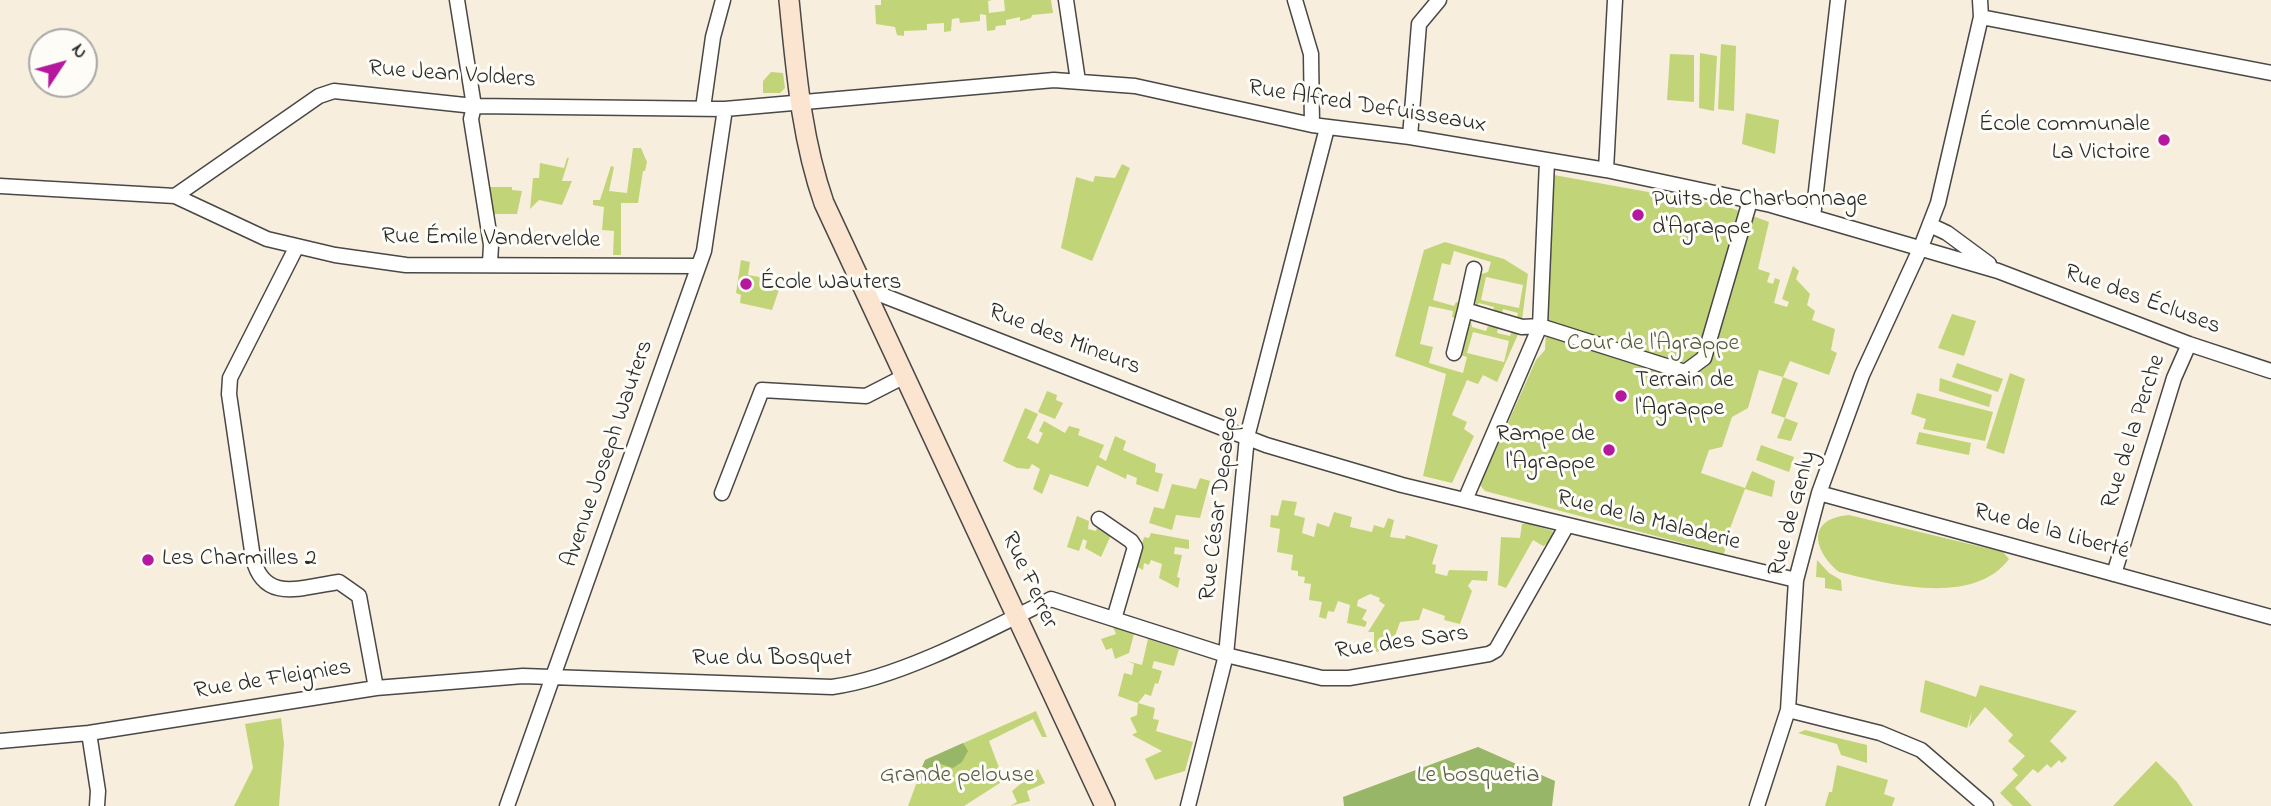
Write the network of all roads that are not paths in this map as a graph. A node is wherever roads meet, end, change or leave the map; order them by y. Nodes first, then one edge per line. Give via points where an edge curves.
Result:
1 (457, 0) edge
2 (723, 0) edge
3 (789, 0) edge
4 (1066, 0) edge
5 (1295, 0) edge
6 (1439, 0) edge
7 (1615, 0) edge
8 (1838, 0) edge
9 (1980, 0) edge
10 (1981, 17) junction
11 (2271, 73) edge
12 (1079, 81) junction
13 (799, 101) junction
14 (474, 106) junction
15 (703, 108) junction
16 (725, 109) junction
17 (1320, 127) junction
18 (1410, 137) junction
19 (1547, 161) junction
20 (1606, 170) junction
21 (0, 186) edge
22 (175, 196) junction
23 (1750, 201) junction
24 (1813, 218) junction
25 (1930, 225) junction
26 (297, 246) junction
27 (1921, 247) junction
28 (490, 263) junction
29 (698, 266) junction
30 (1475, 269) dead end
31 (1998, 271) junction
32 (864, 288) junction
33 (1465, 310) junction
34 (1540, 326) junction
35 (2189, 344) junction
36 (1454, 353) dead end
37 (2271, 371) edge
38 (905, 376) junction
39 (1247, 437) junction
40 (722, 493) dead end
41 (1819, 494) junction
42 (1465, 500) junction
43 (1099, 519) dead end
44 (1567, 525) junction
45 (2114, 574) junction
46 (1796, 580) junction
47 (1017, 616) junction
48 (2271, 617) edge
49 (1114, 619) junction
50 (1226, 654) junction
51 (554, 678) junction
52 (376, 688) junction
53 (1788, 710) junction
54 (89, 733) junction
55 (0, 741) edge
56 (96, 806) edge
57 (508, 806) edge
58 (1105, 806) edge
59 (1188, 806) edge
60 (1757, 806) edge
61 (1986, 806) edge

1 - 14 street
2 - 15 street
3 - 13 main road, Rue Ferrer
4 - 12 street
5 - 17 street, Rue César Depaepe via 1311,54
6 - 18 street via 1419,24
7 - 20 street
8 - 24 street
9 - 10 street, Rue de Genly
10 - 11 street
10 - 25 street, Rue de Genly
12 - 13 street, Rue Alfred Defuisseaux
12 - 17 street, Rue Alfred Defuisseaux via 1135,86
13 - 16 street, Rue Jean Volders
13 - 32 main road, Rue Ferrer via 816,179
14 - 15 street, Rue Jean Volders
14 - 22 street, Rue Jean Volders via 334,91 319,96
14 - 28 street via 471,119
15 - 16 street, Rue Jean Volders
16 - 29 street, Avenue Joseph Wauters
17 - 18 street, Rue Alfred Defuisseaux
17 - 39 street, Rue César Depaepe
18 - 19 street, Rue Alfred Defuisseaux
19 - 20 street, Rue Alfred Defuisseaux
19 - 34 street
20 - 23 street, Rue Alfred Defuisseaux
21 - 22 street, Rue Émile Vandervelde
22 - 26 street, Rue Émile Vandervelde via 267,239
23 - 24 street, Rue Alfred Defuisseaux
23 - 34 street via 1704,358 1685,372
24 - 27 street, Rue Alfred Defuisseaux
25 - 27 street, Rue de Genly
25 - 31 street
26 - 28 street, Rue Émile Vandervelde via 406,265
26 - 52 street via 230,378 253,558 257,577 271,587 339,582 359,596
27 - 31 street, Rue Alfred Defuisseaux
27 - 41 street, Rue de Genly via 1862,375
28 - 29 street, Rue Émile Vandervelde
29 - 51 street, Avenue Joseph Wauters
30 - 33 street
31 - 35 street, Rue des Écluses
32 - 38 main road, Rue Ferrer
32 - 39 street, Rue des Mineurs
33 - 34 street via 1522,327
33 - 36 street
34 - 42 street
35 - 37 street, Rue des Écluses
35 - 45 street, Rue de la Perche via 2174,378
38 - 40 street via 866,396 762,390
38 - 47 main road, Rue Ferrer
39 - 42 street, Rue de la Maladerie
39 - 50 street, Rue César Depaepe
41 - 45 street, Rue de la Liberté
41 - 46 street, Rue de Genly
42 - 44 street, Rue de la Maladerie
43 - 49 street via 1135,547
44 - 46 street, Rue de la Maladerie
44 - 50 street, Rue des Sars via 1504,640 1489,654 1349,678 1322,678
45 - 48 street, Rue de la Liberté
46 - 53 street, Rue de Genly
47 - 49 street, Rue des Sars via 1051,599
47 - 51 street, Rue du Bosquet via 861,683 832,687
47 - 58 main road, Rue Ferrer
49 - 50 street, Rue des Sars
50 - 59 street, Rue César Depaepe
51 - 52 street, Rue de Fleignies via 523,676
51 - 57 street, Avenue Joseph Wauters
52 - 54 street, Rue de Fleignies
53 - 60 street, Rue de Genly
53 - 61 street via 1880,733 1921,750
54 - 55 street, Rue de Fleignies
54 - 56 street

